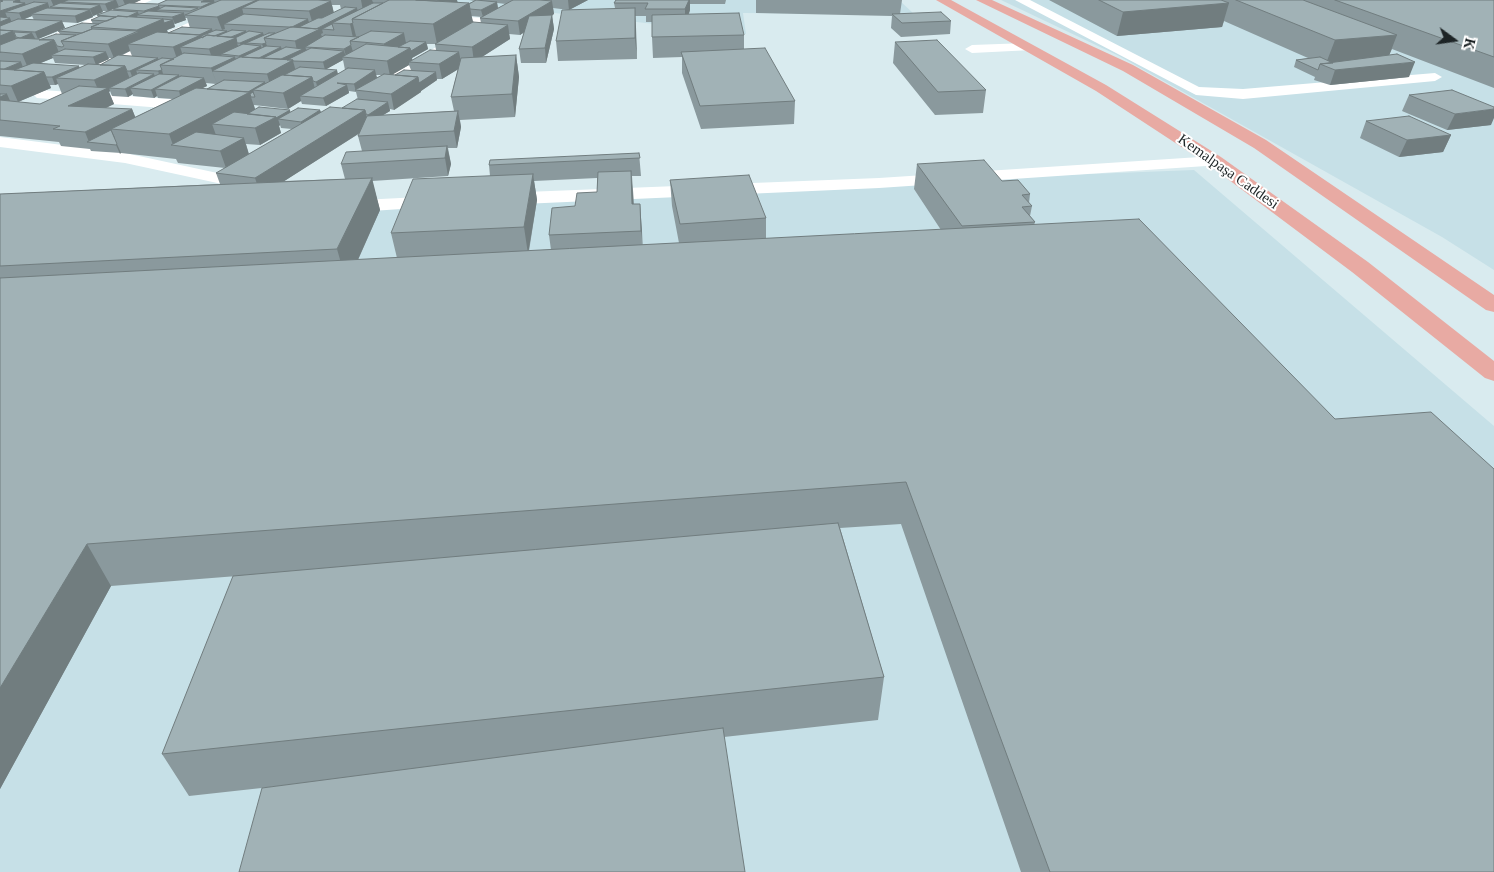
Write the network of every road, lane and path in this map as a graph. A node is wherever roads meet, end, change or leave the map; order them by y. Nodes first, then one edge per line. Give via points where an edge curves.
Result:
1 (146, 0) edge
2 (942, 0) edge
3 (982, 0) edge
4 (1021, 0) edge
5 (256, 4) edge
6 (417, 18) edge
7 (52, 24) edge
8 (87, 25) junction
9 (178, 32) junction
10 (208, 33) edge
11 (424, 46) edge
12 (444, 47) junction
13 (1027, 47) junction
14 (972, 49) dead end
15 (118, 60) junction
16 (0, 61) edge
17 (148, 61) edge
18 (85, 75) edge
19 (376, 76) edge
20 (1435, 77) dead end
21 (396, 78) junction
22 (68, 83) edge
23 (42, 95) junction
24 (365, 97) edge
25 (25, 103) edge
26 (217, 108) edge
27 (0, 142) edge
28 (269, 156) edge
29 (1215, 161) junction
30 (480, 200) edge
31 (461, 201) edge
32 (323, 208) edge
33 (1494, 305) edge
34 (1494, 373) edge

1 - 8 street
2 - 13 main road, Kemalpaşa Caddesi
3 - 33 main road, Kemalpaşa Caddesi via 1128,68 1260,144
4 - 20 street via 1196,91 1244,94
5 - 9 street via 232,6
6 - 12 street via 485,22
7 - 8 street
8 - 16 street
9 - 10 street
9 - 15 street
11 - 12 street
12 - 21 street
13 - 14 street
13 - 29 main road, Kemalpaşa Caddesi via 1101,88
15 - 17 street
15 - 18 street
19 - 21 street
21 - 24 street
22 - 23 street
23 - 25 street
23 - 26 street
27 - 28 street via 125,158 222,179 236,177
29 - 30 street via 879,183
29 - 34 main road, Kemalpaşa Caddesi via 1360,266
31 - 32 street

